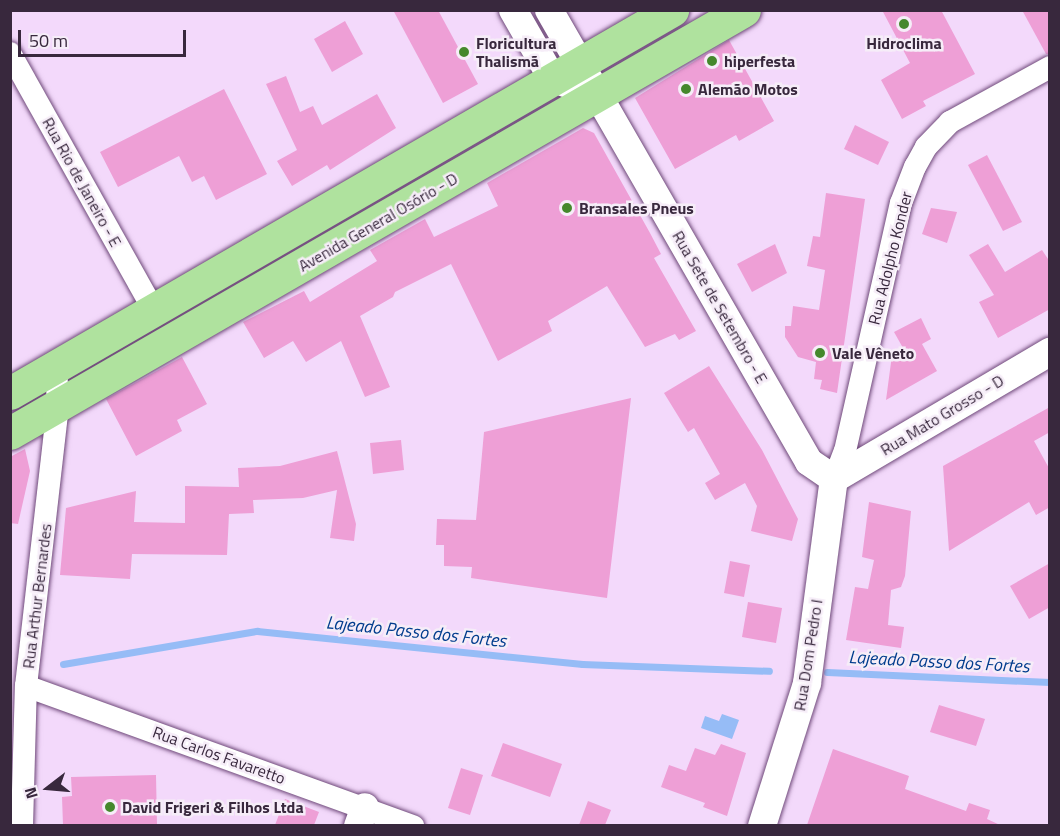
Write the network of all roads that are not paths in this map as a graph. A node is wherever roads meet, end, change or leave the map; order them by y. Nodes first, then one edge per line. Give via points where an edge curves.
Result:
1 (513, 10) edge
2 (549, 10) edge
3 (672, 10) edge
4 (744, 10) edge
5 (10, 53) edge
6 (1050, 68) edge
7 (566, 71) junction
8 (598, 96) junction
9 (154, 311) junction
10 (1050, 352) edge
11 (56, 367) junction
12 (10, 393) edge
13 (58, 405) junction
14 (10, 433) edge
15 (834, 479) junction
16 (26, 686) junction
17 (362, 816) edge
18 (22, 825) edge
19 (413, 825) edge
20 (762, 825) edge

1 - 7 street, Rua Sete de Setembro - E
2 - 7 street, Rua Sete de Setembro - E
3 - 7 main road
4 - 8 main road, Avenida General Osório - D
5 - 9 street, Rua Rio de Janeiro - E
6 - 15 street, Rua Adolpho Konder via 950,122 915,167 901,203 845,451
7 - 8 street, Rua Sete de Setembro - E
7 - 9 main road
8 - 13 main road, Avenida General Osório - D
8 - 15 street, Rua Sete de Setembro - E via 809,462
9 - 11 main road
10 - 15 street, Rua Mato Grosso - D
11 - 12 main road
11 - 13 street, Rua Arthur Bernardes
13 - 14 main road, Avenida General Osório - D
13 - 16 street, Rua Arthur Bernardes
15 - 20 street, Rua Dom Pedro I via 807,683
16 - 17 street, Rua Carlos Favaretto
16 - 18 street, Rua Arthur Bernardes
17 - 19 street, Rua Carlos Favaretto

